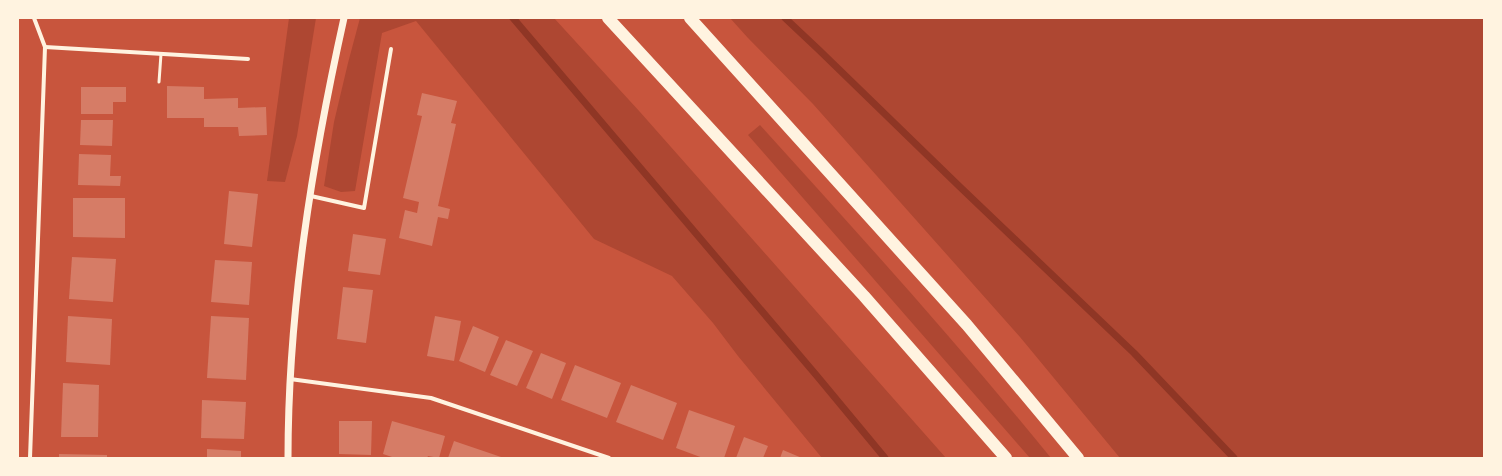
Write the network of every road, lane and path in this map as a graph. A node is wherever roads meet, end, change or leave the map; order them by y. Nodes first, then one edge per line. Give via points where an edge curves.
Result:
1 (34, 18) edge
2 (344, 18) edge
3 (608, 18) edge
4 (690, 18) edge
5 (45, 47) junction
6 (391, 48) dead end
7 (160, 54) junction
8 (248, 59) dead end
9 (159, 82) dead end
10 (311, 196) junction
11 (290, 379) junction
12 (30, 458) edge
13 (288, 458) edge
14 (609, 458) edge
15 (1006, 458) edge
16 (1078, 458) edge

1 - 5 street
2 - 10 street via 326,98
3 - 15 highway via 864,296
4 - 16 highway via 967,325
5 - 7 street
5 - 12 street
6 - 10 street via 364,208
7 - 8 street
7 - 9 lane
10 - 11 street via 302,249
11 - 13 street
11 - 14 street via 431,398

